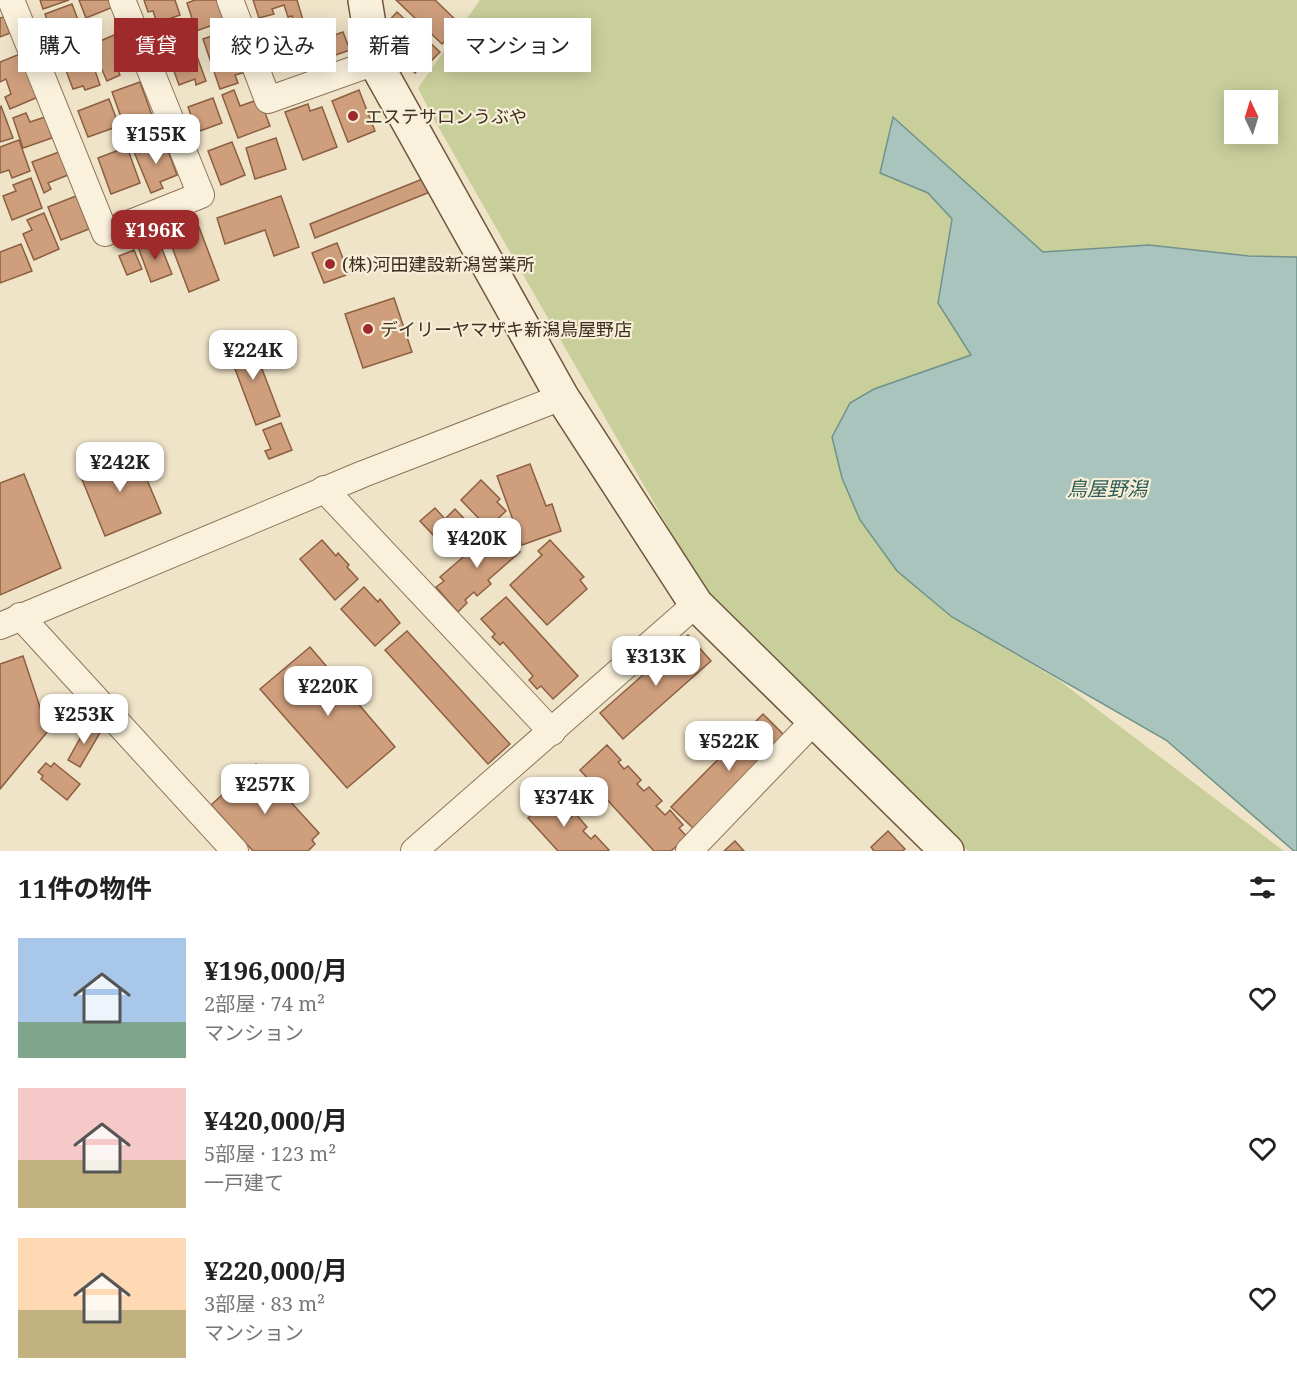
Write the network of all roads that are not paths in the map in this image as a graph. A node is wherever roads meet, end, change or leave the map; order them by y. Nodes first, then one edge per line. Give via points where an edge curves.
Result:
1 (11, 0) edge
2 (122, 0) edge
3 (230, 0) edge
4 (365, 0) edge
5 (368, 18) edge
6 (348, 72) edge
7 (381, 72) edge
8 (562, 397) junction
9 (324, 489) junction
10 (696, 604) junction
11 (10, 621) edge
12 (814, 721) junction
13 (552, 732) junction
14 (235, 851) edge
15 (414, 851) edge
16 (689, 851) edge
17 (947, 851) edge

1 - 2 street via 105,233 201,195
3 - 6 street via 268,100
4 - 5 street
7 - 8 street
8 - 9 street
8 - 10 street
9 - 11 street
9 - 13 street
10 - 12 street
10 - 13 street
11 - 14 street
12 - 16 street
12 - 17 street
13 - 15 street

